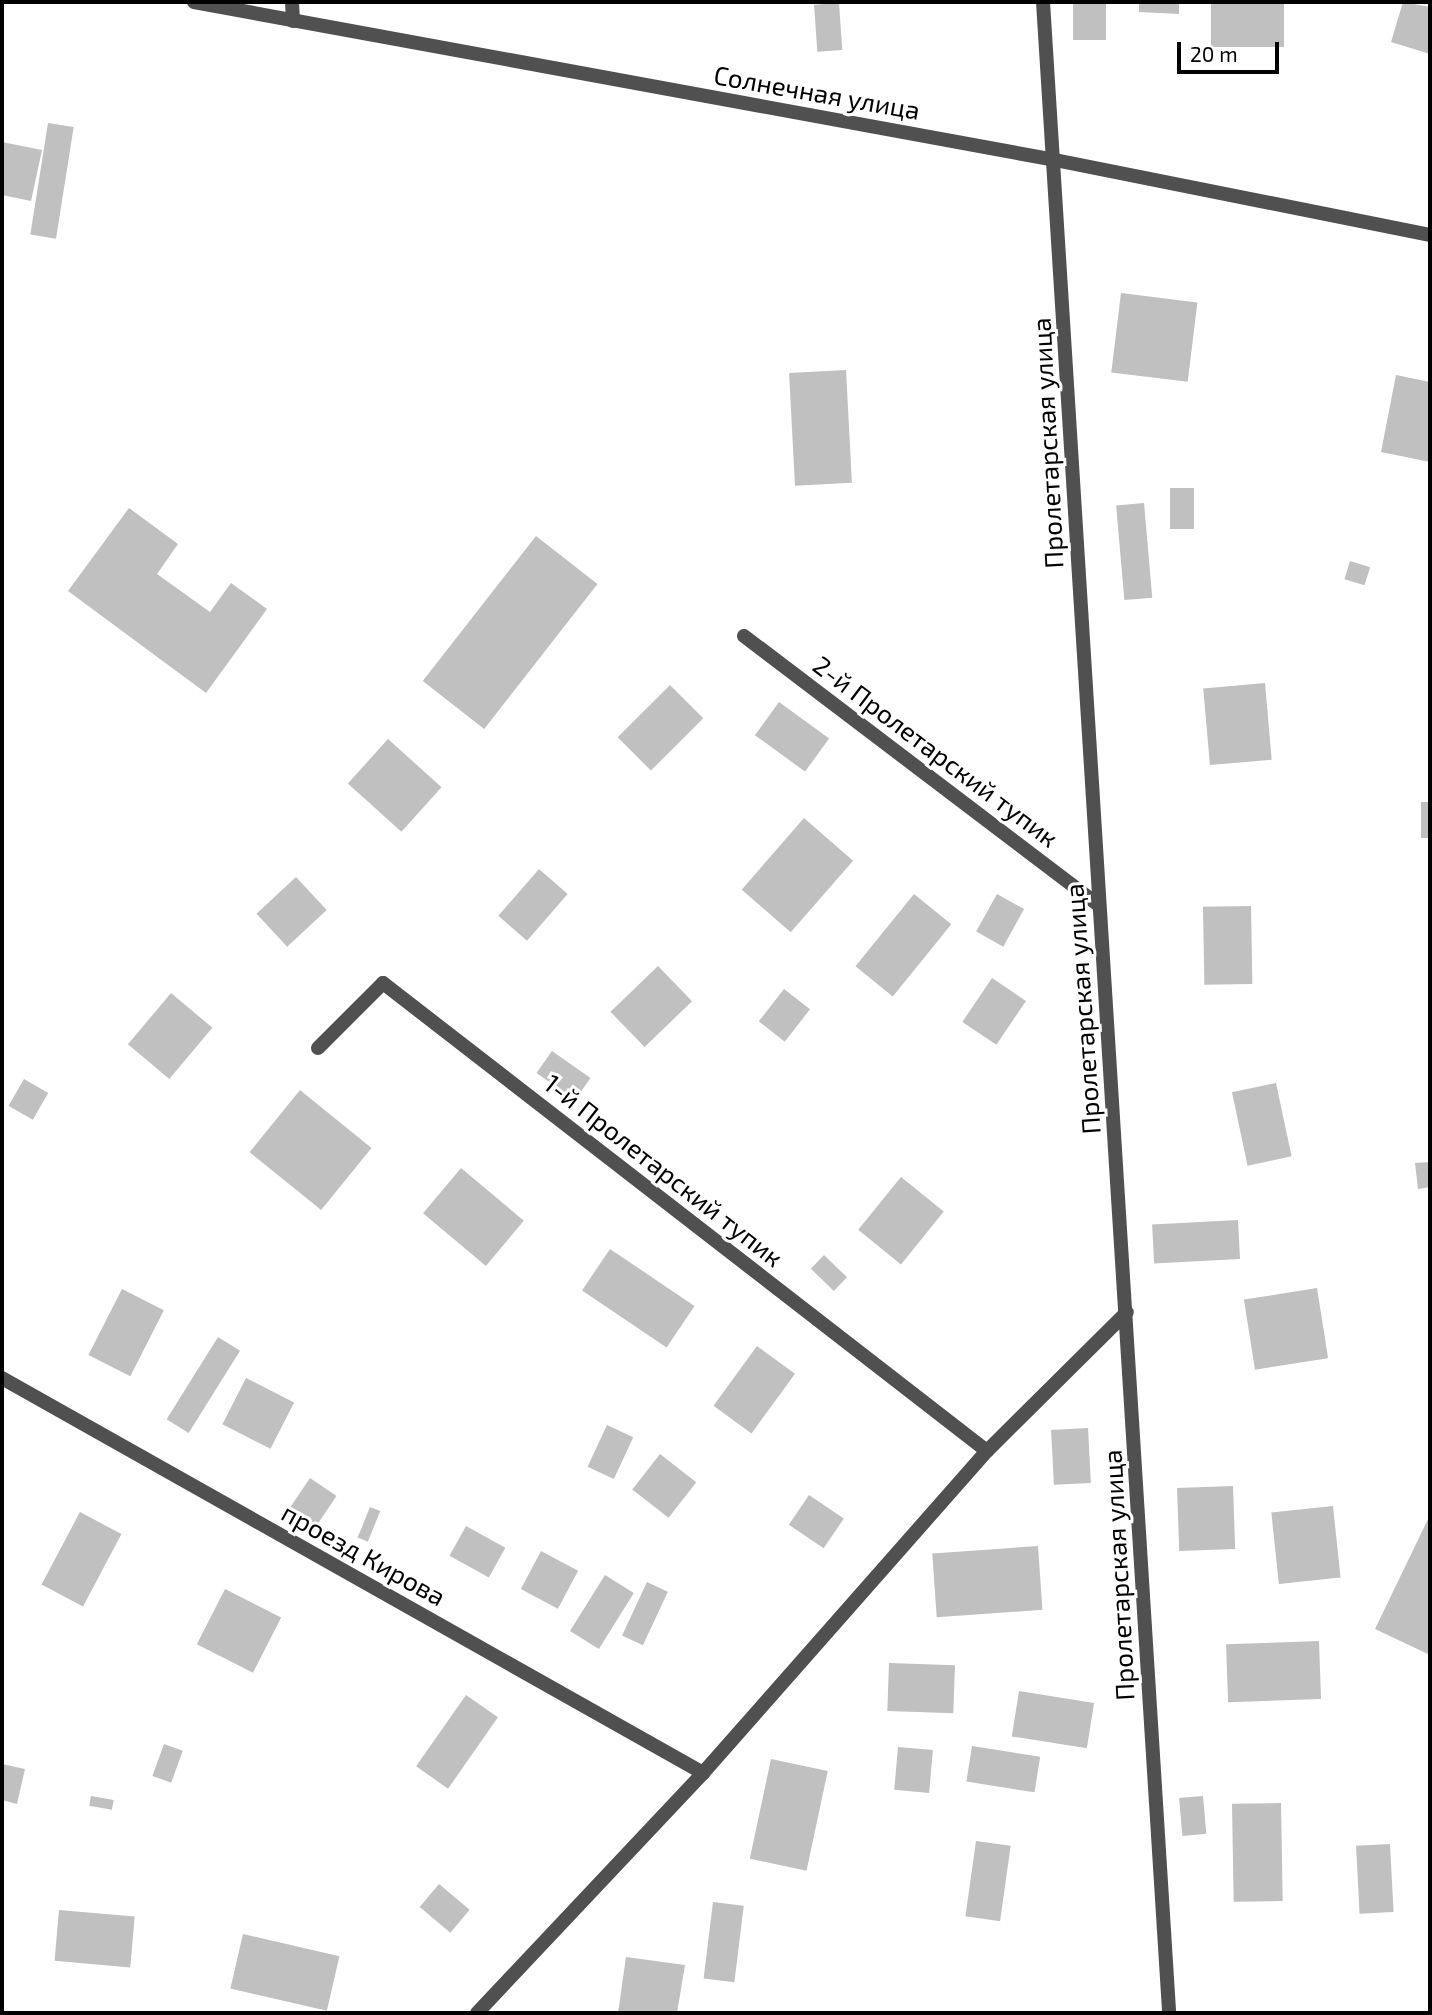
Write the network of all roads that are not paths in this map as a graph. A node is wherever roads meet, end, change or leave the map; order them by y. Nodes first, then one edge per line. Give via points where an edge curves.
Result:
1 (194, 2) edge
2 (292, 2) edge
3 (1044, 2) edge
4 (293, 21) junction
5 (1055, 160) junction
6 (1430, 235) edge
7 (744, 636) dead end
8 (1099, 905) junction
9 (318, 1048) dead end
10 (1127, 1312) junction
11 (2, 1378) edge
12 (987, 1451) junction
13 (703, 1773) junction
14 (477, 2013) edge
15 (1169, 2013) edge

1 - 4 street, Солнечная улица
2 - 4 street
3 - 5 street, Пролетарская улица
4 - 5 street, Солнечная улица
5 - 6 street, Солнечная улица
5 - 8 street, Пролетарская улица
7 - 8 street, 2-й Пролетарский тупик
8 - 10 street, Пролетарская улица
9 - 12 street, 1-й Пролетарский тупик via 383,983
10 - 12 street
10 - 15 street, Пролетарская улица
11 - 13 street, проезд Кирова
12 - 13 street
13 - 14 street

